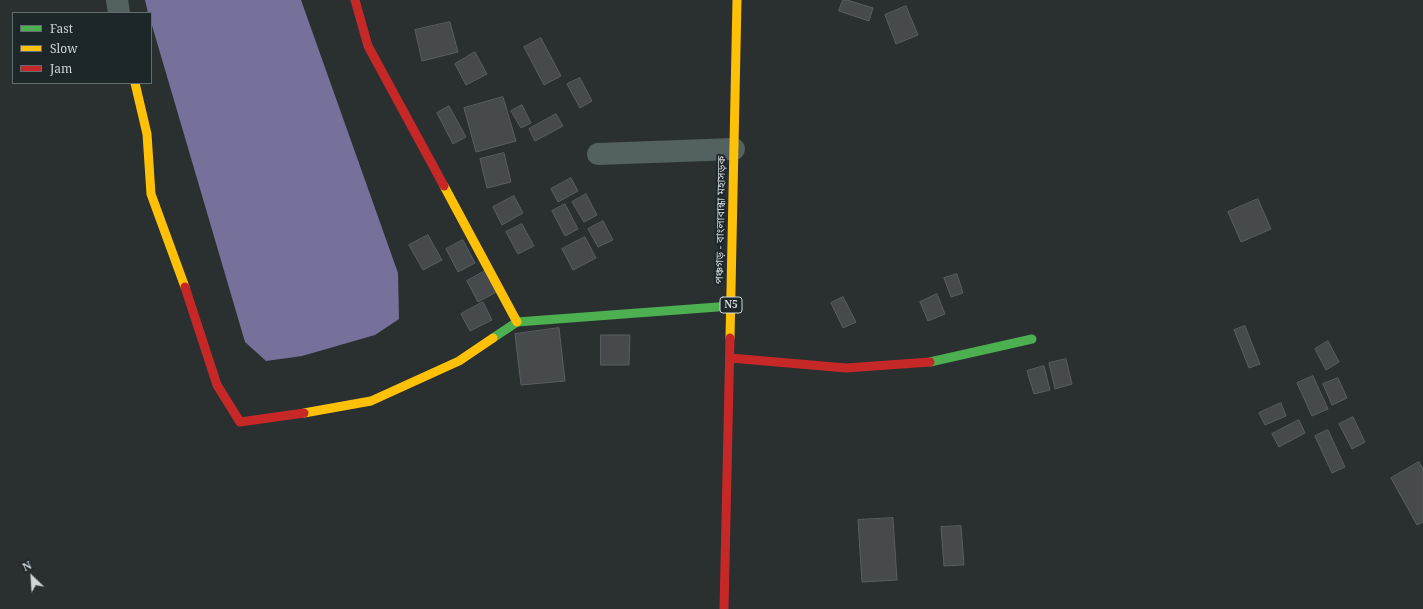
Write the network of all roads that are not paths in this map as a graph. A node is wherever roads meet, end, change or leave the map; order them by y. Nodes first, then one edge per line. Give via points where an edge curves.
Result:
1 (116, 0) edge
2 (355, 0) edge
3 (737, 0) edge
4 (120, 12) edge
5 (135, 84) edge
6 (734, 149) junction
7 (598, 154) dead end
8 (731, 306) junction
9 (517, 322) junction
10 (1032, 339) dead end
11 (730, 358) junction
12 (724, 609) edge

1 - 4 street
2 - 9 main road via 368,46
3 - 6 main road, পঞ্চগড় - বাংলাবান্ধা মহাসড়ক / N5
5 - 9 main road via 147,134 151,194 217,385 240,422 372,401 459,361
6 - 7 street
6 - 8 main road, পঞ্চগড় - বাংলাবান্ধা মহাসড়ক / N5
8 - 9 main road
8 - 11 main road, পঞ্চগড় - বাংলাবান্ধা মহাসড়ক / N5
10 - 11 main road via 926,363 846,368
11 - 12 main road, পঞ্চগড় - বাংলাবান্ধা মহাসড়ক / N5

